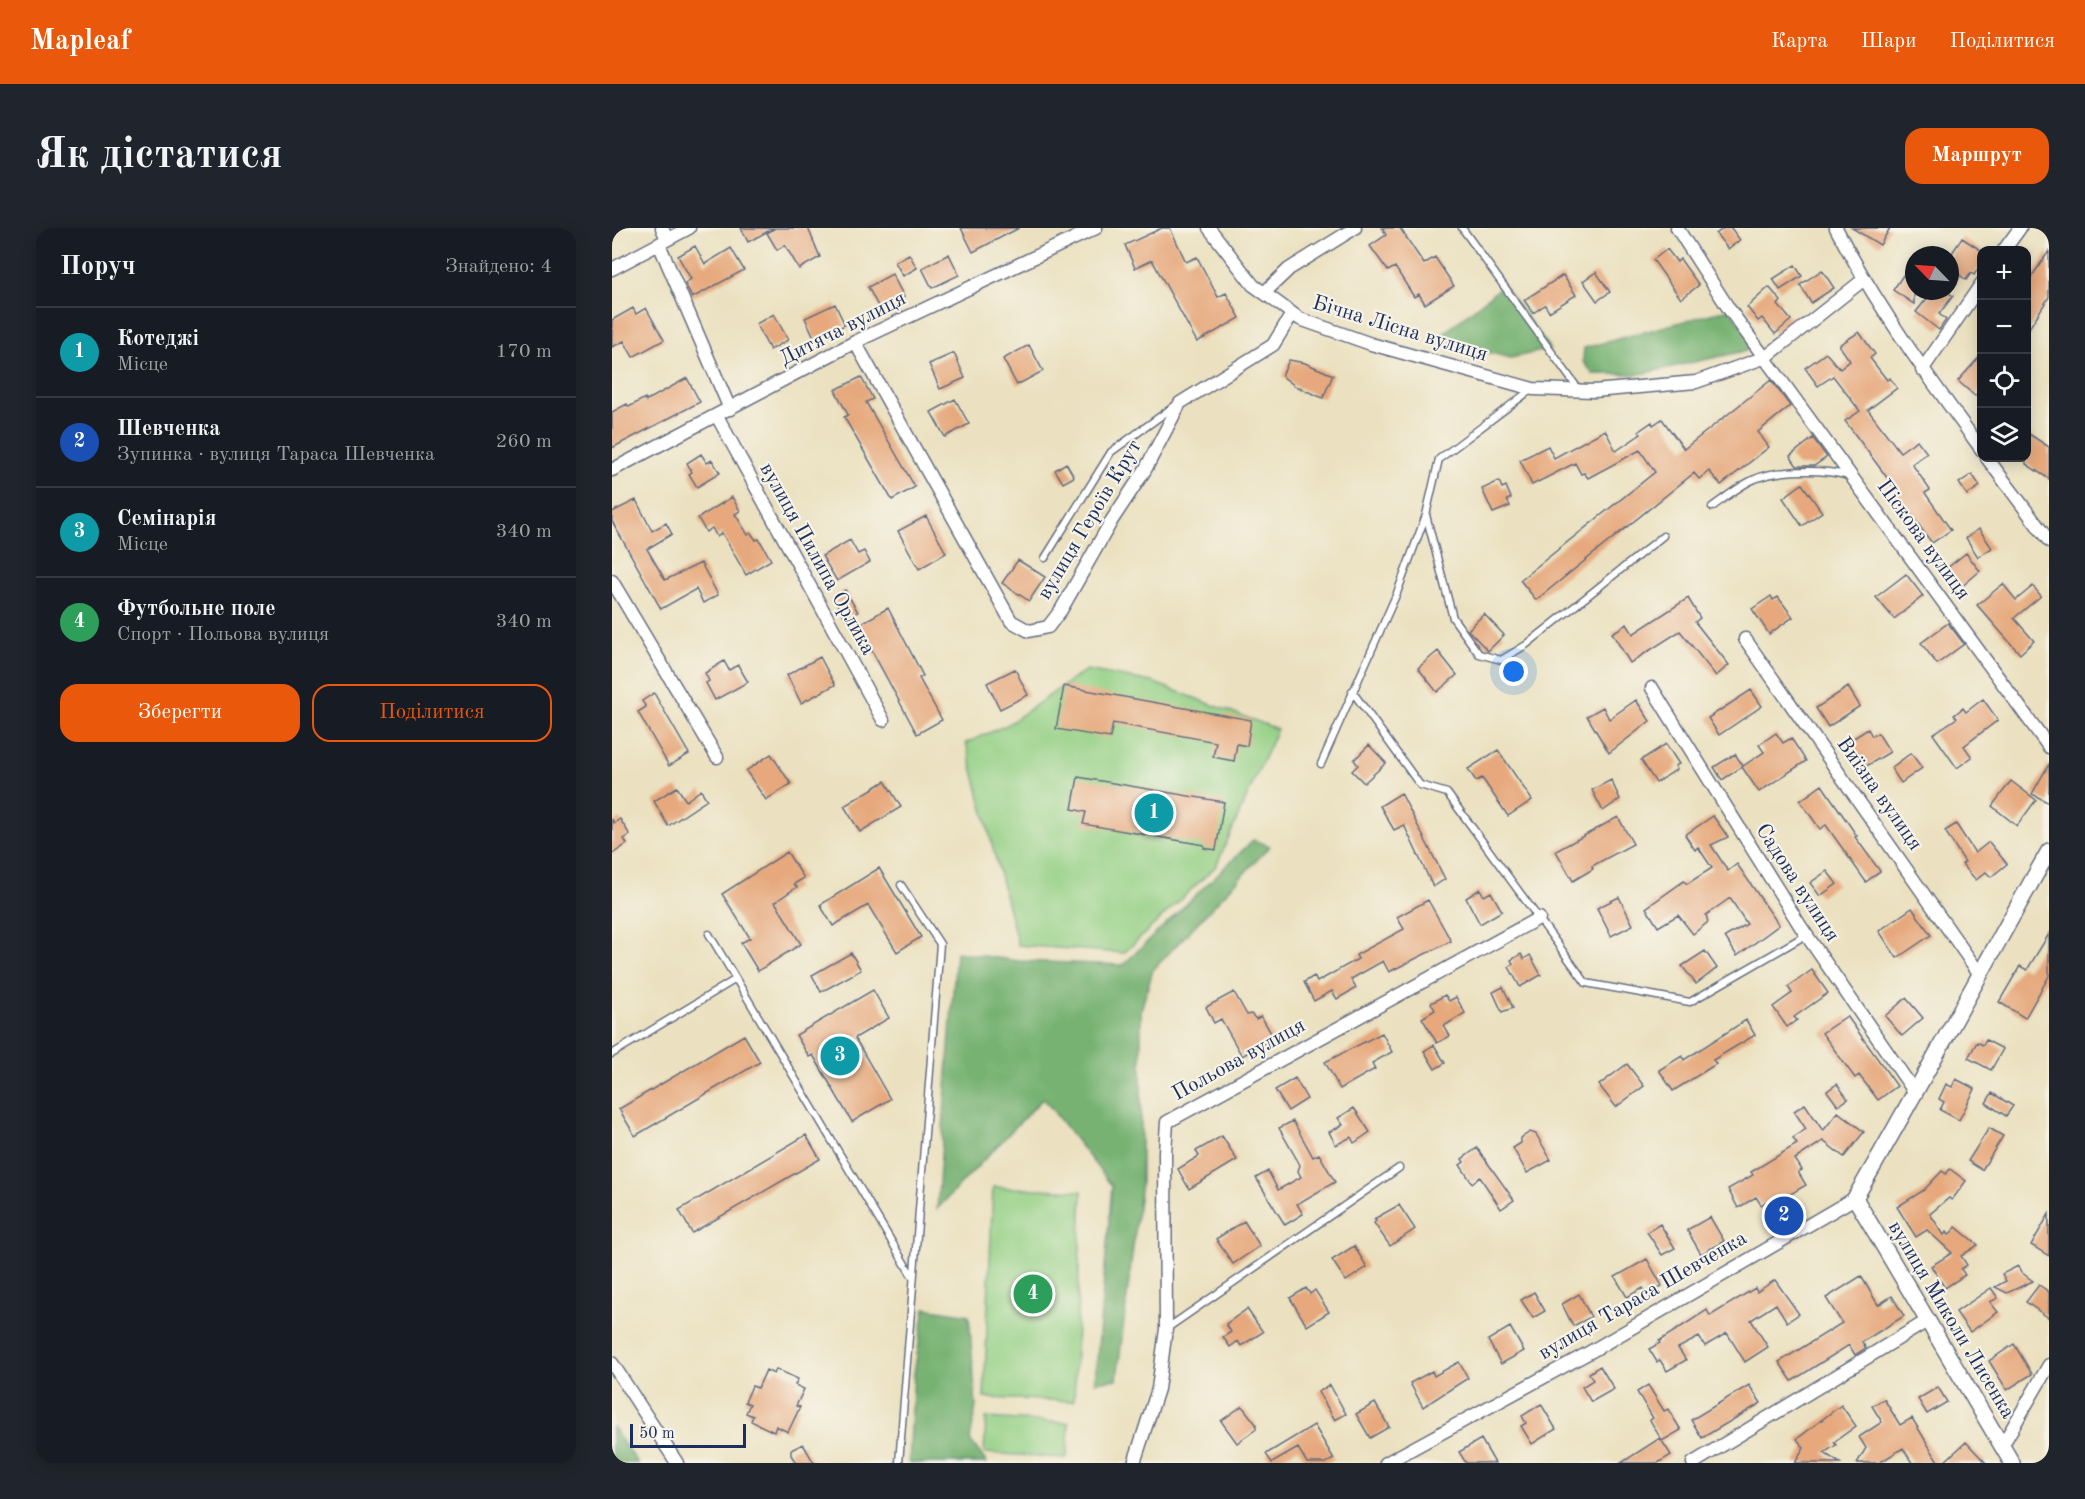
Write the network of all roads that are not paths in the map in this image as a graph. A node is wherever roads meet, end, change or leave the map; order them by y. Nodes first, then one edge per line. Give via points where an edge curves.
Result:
1 (689, 228) edge
2 (1096, 228) edge
3 (1209, 228) edge
4 (1354, 228) edge
5 (1462, 228) edge
6 (1677, 228) edge
7 (1836, 228) edge
8 (2020, 228) edge
9 (662, 237) edge
10 (2007, 246) edge
11 (612, 269) edge
12 (1863, 280) junction
13 (1977, 291) edge
14 (1264, 293) junction
15 (1292, 314) junction
16 (855, 342) junction
17 (1766, 357) junction
18 (1922, 370) junction
19 (1533, 389) junction
20 (1580, 390) junction
21 (1180, 403) junction
22 (730, 409) junction
23 (717, 416) junction
24 (1977, 443) edge
25 (1990, 462) edge
26 (612, 470) edge
27 (1854, 478) junction
28 (1712, 507) dead end
29 (1426, 514) junction
30 (2046, 531) edge
31 (1663, 536) dead end
32 (1045, 558) dead end
33 (612, 581) edge
34 (1745, 639) dead end
35 (1652, 688) dead end
36 (1352, 691) junction
37 (883, 720) dead end
38 (2049, 747) edge
39 (717, 757) dead end
40 (1321, 764) dead end
41 (2049, 851) edge
42 (902, 885) dead end
43 (1539, 918) junction
44 (709, 934) dead end
45 (1806, 935) junction
46 (1979, 973) junction
47 (736, 979) junction
48 (612, 1054) edge
49 (1916, 1094) junction
50 (1399, 1168) dead end
51 (1855, 1198) junction
52 (913, 1276) junction
53 (1927, 1321) junction
54 (1166, 1329) junction
55 (612, 1363) edge
56 (2049, 1365) edge
57 (2002, 1446) junction
58 (677, 1463) edge
59 (899, 1463) edge
60 (1134, 1463) edge
61 (1386, 1463) edge
62 (1693, 1463) edge
63 (2012, 1463) edge

1 - 9 street
2 - 16 street, Дитяча вулиця
3 - 14 street, Бічна Лісна вулиця via 1253,285
4 - 14 street via 1289,269
5 - 20 lane
6 - 17 street, Піскова вулиця via 1729,309
7 - 12 street
8 - 10 street
9 - 11 street
9 - 22 street
12 - 17 street
12 - 18 street
13 - 18 street
14 - 15 street, Бічна Лісна вулиця
15 - 19 street, Бічна Лісна вулиця via 1371,344
15 - 21 street, вулиця Героїв Крут via 1273,345
16 - 21 street, вулиця Героїв Крут via 1011,621 1029,632 1048,627 1061,610
16 - 22 street, Дитяча вулиця
17 - 20 street via 1696,382
17 - 27 street, Піскова вулиця
18 - 24 street
19 - 20 street
19 - 29 lane via 1439,459
21 - 32 lane via 1111,452
22 - 23 street, Дитяча вулиця
23 - 26 street, Дитяча вулиця
23 - 37 street, вулиця Пилипа Орлика
25 - 30 street
27 - 28 lane via 1838,473 1785,472 1755,479
27 - 38 street, Піскова вулиця
29 - 31 lane via 1454,618 1479,654 1501,660 1526,645
29 - 36 lane via 1397,593
33 - 39 street
34 - 46 street, Виїзна вулиця
35 - 45 street, Садова вулиця
36 - 40 lane
36 - 43 lane via 1420,785 1447,793
41 - 46 street, вулиця Тараса Шевченка
42 - 52 lane via 940,944
43 - 45 lane via 1586,983 1690,1002
43 - 54 street, Польова вулиця via 1167,1122
44 - 47 lane
45 - 49 street, Садова вулиця
46 - 49 street, вулиця Тараса Шевченка
47 - 48 lane
47 - 52 lane
49 - 51 street, вулиця Тараса Шевченка
50 - 54 lane
51 - 53 street, вулиця Миколи Лисенка
51 - 61 street, вулиця Тараса Шевченка via 1590,1352
52 - 59 lane
53 - 57 street, вулиця Миколи Лисенка
53 - 62 street
54 - 60 street, Польова вулиця via 1158,1389
55 - 58 street
56 - 57 street
57 - 63 street, вулиця Миколи Лисенка

